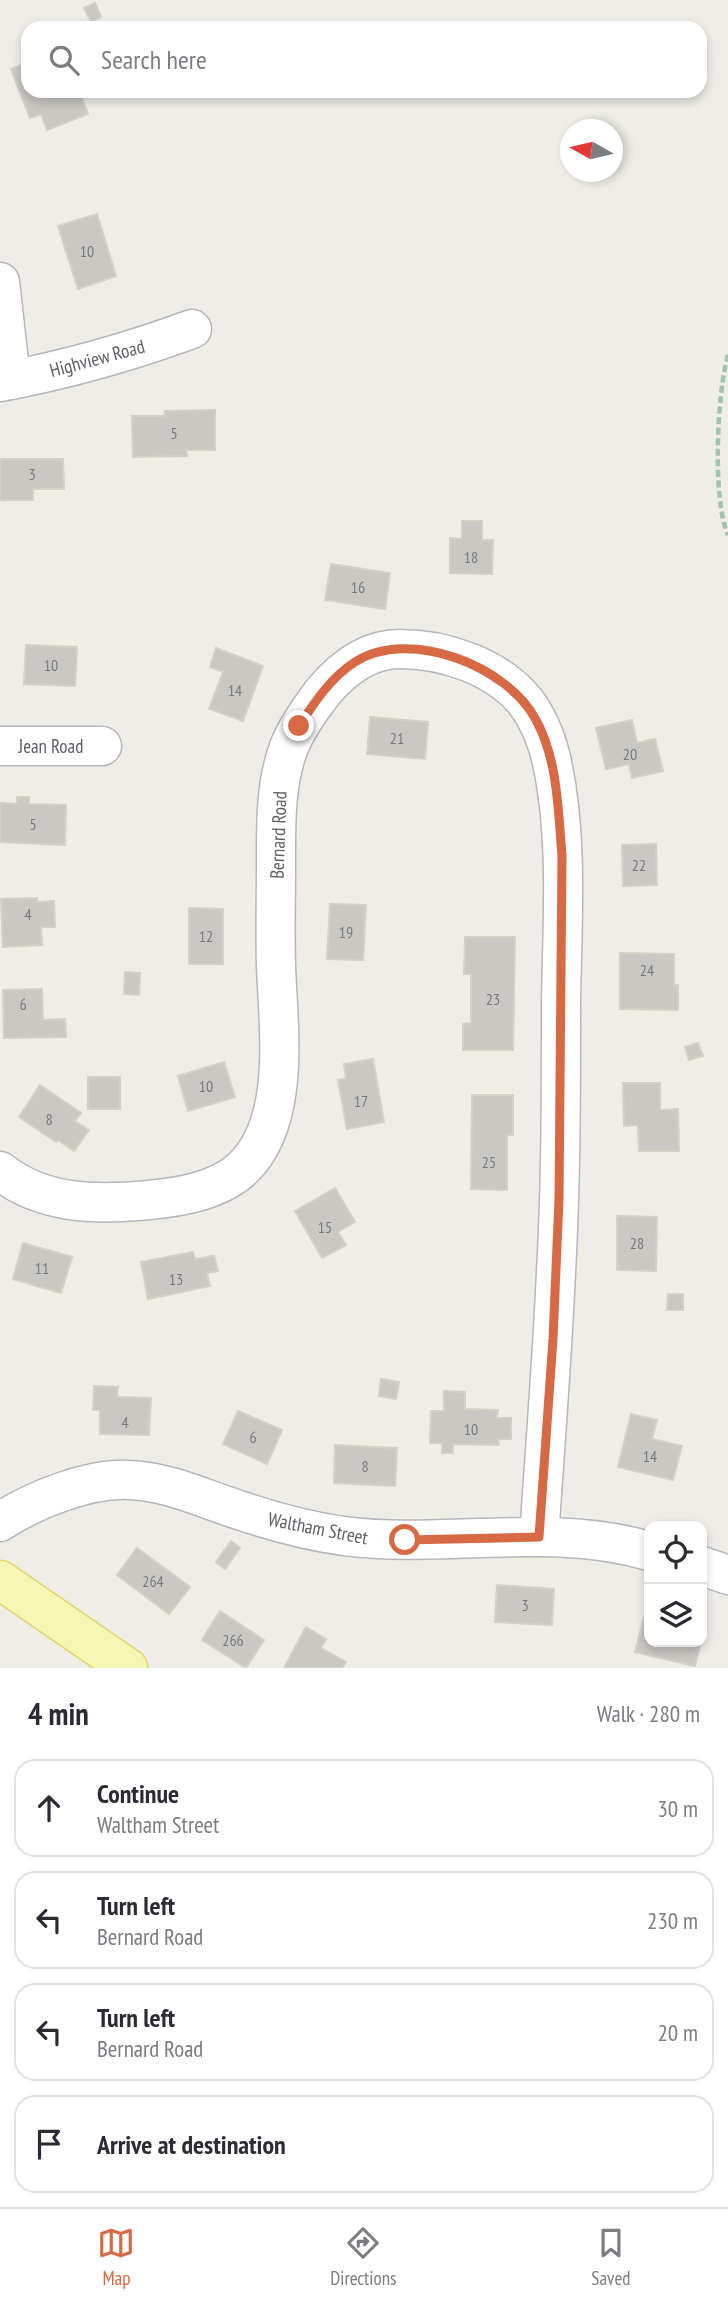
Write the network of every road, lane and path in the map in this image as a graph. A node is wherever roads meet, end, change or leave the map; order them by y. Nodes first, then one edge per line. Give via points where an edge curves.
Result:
1 (0, 282) edge
2 (192, 329) dead end
3 (728, 355) edge
4 (6, 381) edge
5 (728, 535) edge
6 (0, 746) edge
7 (102, 746) dead end
8 (0, 1171) edge
9 (0, 1522) edge
10 (539, 1537) junction
11 (644, 1550) edge
12 (707, 1568) edge
13 (728, 1575) edge
14 (0, 1580) edge
15 (128, 1668) edge

1 - 4 street
2 - 4 street, Highview Road via 94,361
3 - 5 path via 718,461
6 - 7 street, Jean Road
8 - 10 street, Bernard Road via 54,1198 126,1202 200,1190 246,1165 271,1119 278,1086 277,801 289,747 299,726 342,672 380,651 436,653 495,676 522,698 545,740 562,855 559,1213
9 - 10 street, Waltham Street via 49,1497 128,1479 174,1488 280,1524 344,1536 405,1540
10 - 11 street, Waltham Street via 586,1539
12 - 13 street
14 - 15 main road

